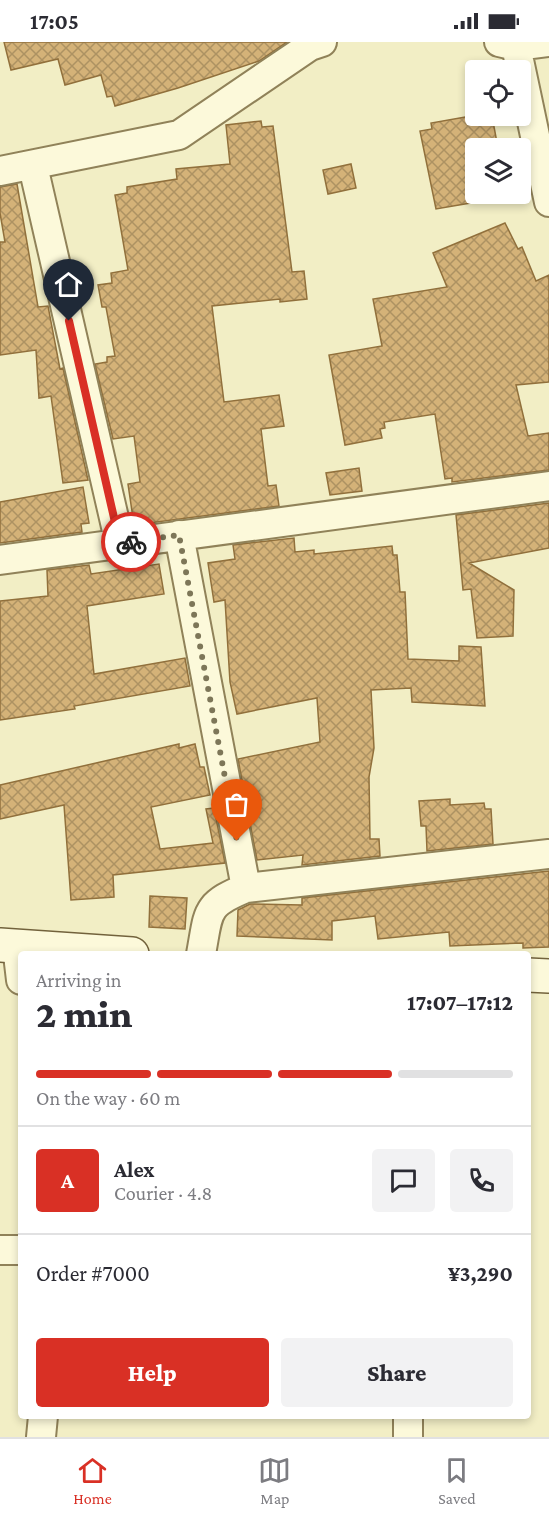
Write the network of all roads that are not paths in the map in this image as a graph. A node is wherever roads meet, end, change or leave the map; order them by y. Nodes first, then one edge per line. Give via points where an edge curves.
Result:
1 (322, 42) edge
2 (548, 42) edge
3 (508, 44) edge
4 (33, 166) junction
5 (0, 171) edge
6 (549, 202) edge
7 (549, 486) edge
8 (179, 535) junction
9 (120, 544) junction
10 (0, 560) edge
11 (549, 854) edge
12 (246, 888) junction
13 (9, 945) edge
14 (91, 951) edge
15 (202, 951) edge
16 (18, 971) edge
17 (531, 975) edge
18 (549, 976) edge
19 (0, 1250) edge
20 (18, 1250) edge
21 (43, 1419) edge
22 (408, 1419) edge
23 (41, 1437) edge
24 (408, 1437) edge

1 - 4 street via 310,46 179,135
2 - 3 street
3 - 6 street
4 - 5 street
4 - 9 street
7 - 8 street
8 - 9 street
8 - 12 street
9 - 10 street
11 - 12 street
12 - 15 street via 221,898 210,908
13 - 14 main road
13 - 16 street
17 - 18 main road
19 - 20 street
21 - 23 street
22 - 24 street

